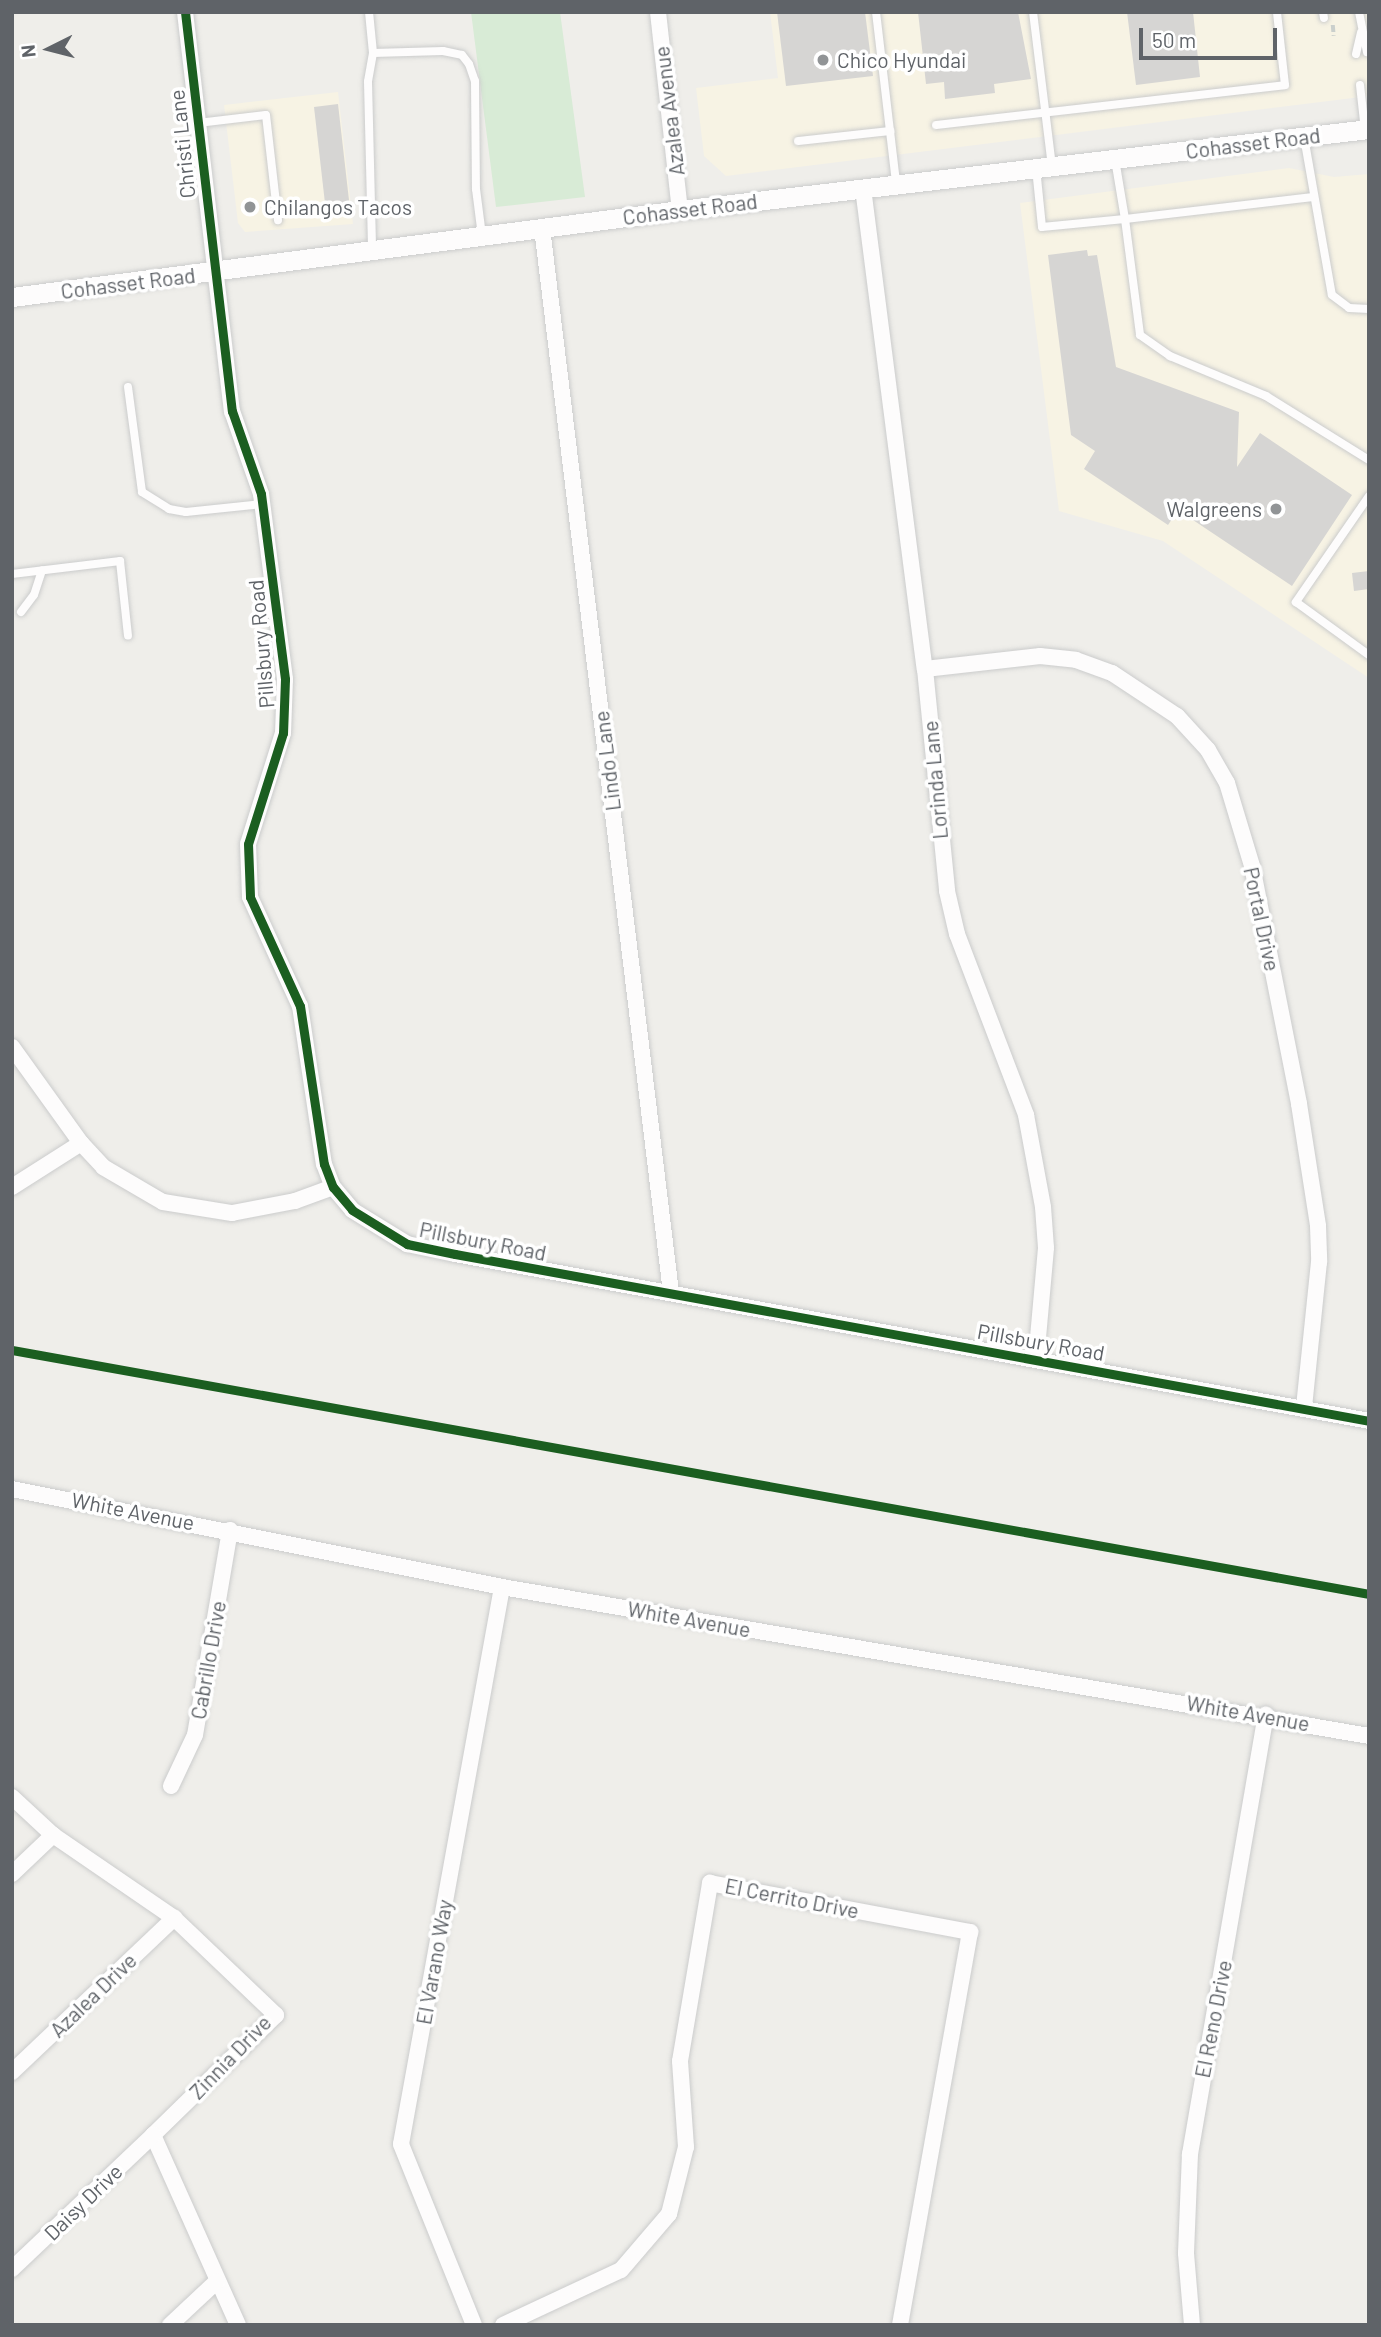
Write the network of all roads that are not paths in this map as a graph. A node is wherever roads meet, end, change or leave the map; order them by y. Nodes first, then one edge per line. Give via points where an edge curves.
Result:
1 (185, 12) edge
2 (369, 12) edge
3 (658, 12) edge
4 (876, 12) edge
5 (1033, 12) edge
6 (1278, 12) edge
7 (1359, 12) edge
8 (1361, 33) junction
9 (1367, 52) edge
10 (373, 53) junction
11 (1356, 54) dead end
12 (1360, 85) dead end
13 (1046, 112) junction
14 (198, 123) junction
15 (936, 125) dead end
16 (1367, 130) edge
17 (890, 131) junction
18 (1304, 137) junction
19 (798, 141) dead end
20 (1115, 159) junction
21 (1044, 167) junction
22 (896, 184) junction
23 (863, 188) junction
24 (1313, 197) junction
25 (680, 210) junction
26 (1125, 219) junction
27 (278, 220) dead end
28 (542, 228) junction
29 (482, 236) junction
30 (372, 250) junction
31 (214, 272) junction
32 (12, 297) edge
33 (1369, 309) edge
34 (128, 387) dead end
35 (1369, 460) edge
36 (1369, 496) edge
37 (263, 504) junction
38 (42, 570) junction
39 (12, 574) edge
40 (21, 612) dead end
41 (128, 636) dead end
42 (1369, 655) edge
43 (925, 669) junction
44 (12, 1047) edge
45 (81, 1143) junction
46 (12, 1187) edge
47 (333, 1187) junction
48 (671, 1293) junction
49 (1037, 1359) junction
50 (1304, 1407) junction
51 (1369, 1421) edge
52 (12, 1489) edge
53 (230, 1530) junction
54 (502, 1587) junction
55 (1266, 1716) junction
56 (1369, 1736) edge
57 (171, 1786) dead end
58 (12, 1797) edge
59 (53, 1835) junction
60 (12, 1874) edge
61 (174, 1918) junction
62 (12, 2072) edge
63 (153, 2134) junction
64 (12, 2269) edge
65 (217, 2281) junction
66 (170, 2325) edge
67 (238, 2325) edge
68 (474, 2325) edge
69 (503, 2325) edge
70 (900, 2325) edge
71 (1192, 2325) edge

1 - 14 street, Christi Lane
2 - 10 lane
3 - 25 street, Azalea Avenue
4 - 17 lane
5 - 13 lane
6 - 13 lane via 1285,85
7 - 8 lane
8 - 9 lane
8 - 11 lane
10 - 29 lane via 443,51 462,55 469,64 475,81 476,189
10 - 30 lane via 368,82
12 - 16 lane
13 - 15 lane
13 - 21 lane
14 - 27 lane via 266,115
14 - 31 street, Christi Lane
16 - 18 street, Cohasset Road
17 - 19 lane
17 - 22 lane
18 - 20 street, Cohasset Road
18 - 24 lane
20 - 21 street, Cohasset Road
20 - 26 lane
21 - 22 street, Cohasset Road
21 - 26 lane via 1042,227
22 - 23 street, Cohasset Road
23 - 25 street, Cohasset Road
23 - 43 street, Lorinda Lane
24 - 26 lane
24 - 33 lane via 1332,295 1349,308
25 - 28 street, Cohasset Road
26 - 35 lane via 1140,335 1170,356 1266,396
28 - 29 street, Cohasset Road
28 - 48 street, Lindo Lane
29 - 30 street, Cohasset Road
30 - 31 street, Cohasset Road
31 - 32 street, Cohasset Road
31 - 37 street, Pillsbury Road via 232,411
34 - 37 lane via 142,492 169,509 186,512
36 - 42 lane via 1296,602
37 - 47 street, Pillsbury Road via 286,707 283,733 248,844 247,872 258,919 275,946 300,1006 313,1072 319,1139
38 - 39 lane
38 - 40 lane via 34,595
38 - 41 lane via 120,561
43 - 49 street, Lorinda Lane via 947,891 957,934 1016,1084 1036,1159 1045,1248
43 - 50 street, Portal Drive via 1040,656 1076,660 1112,673 1177,716 1208,750 1227,783 1252,866 1300,1104 1318,1226 1319,1262
44 - 45 street
45 - 46 street
45 - 47 street via 131,1187 198,1211 265,1209
47 - 48 street, Pillsbury Road via 352,1210 407,1244
48 - 49 street, Pillsbury Road
49 - 50 street, Pillsbury Road
50 - 51 street, Pillsbury Road
52 - 53 street, White Avenue
53 - 54 street, White Avenue
53 - 57 street, Cabrillo Drive via 195,1735
54 - 55 street, White Avenue
54 - 68 street, El Varano Way via 401,2144
55 - 56 street, White Avenue
55 - 71 street, El Reno Drive via 1190,2154 1186,2253
58 - 59 street, Zinnia Drive
59 - 60 street
59 - 61 street, Zinnia Drive
61 - 62 street, Azalea Drive
61 - 63 street, Zinnia Drive via 276,2015
63 - 64 street, Daisy Drive
63 - 65 street
65 - 66 street
65 - 67 street
69 - 70 street, El Cerrito Drive via 621,2270 669,2214 685,2147 680,2061 710,1883 970,1932

